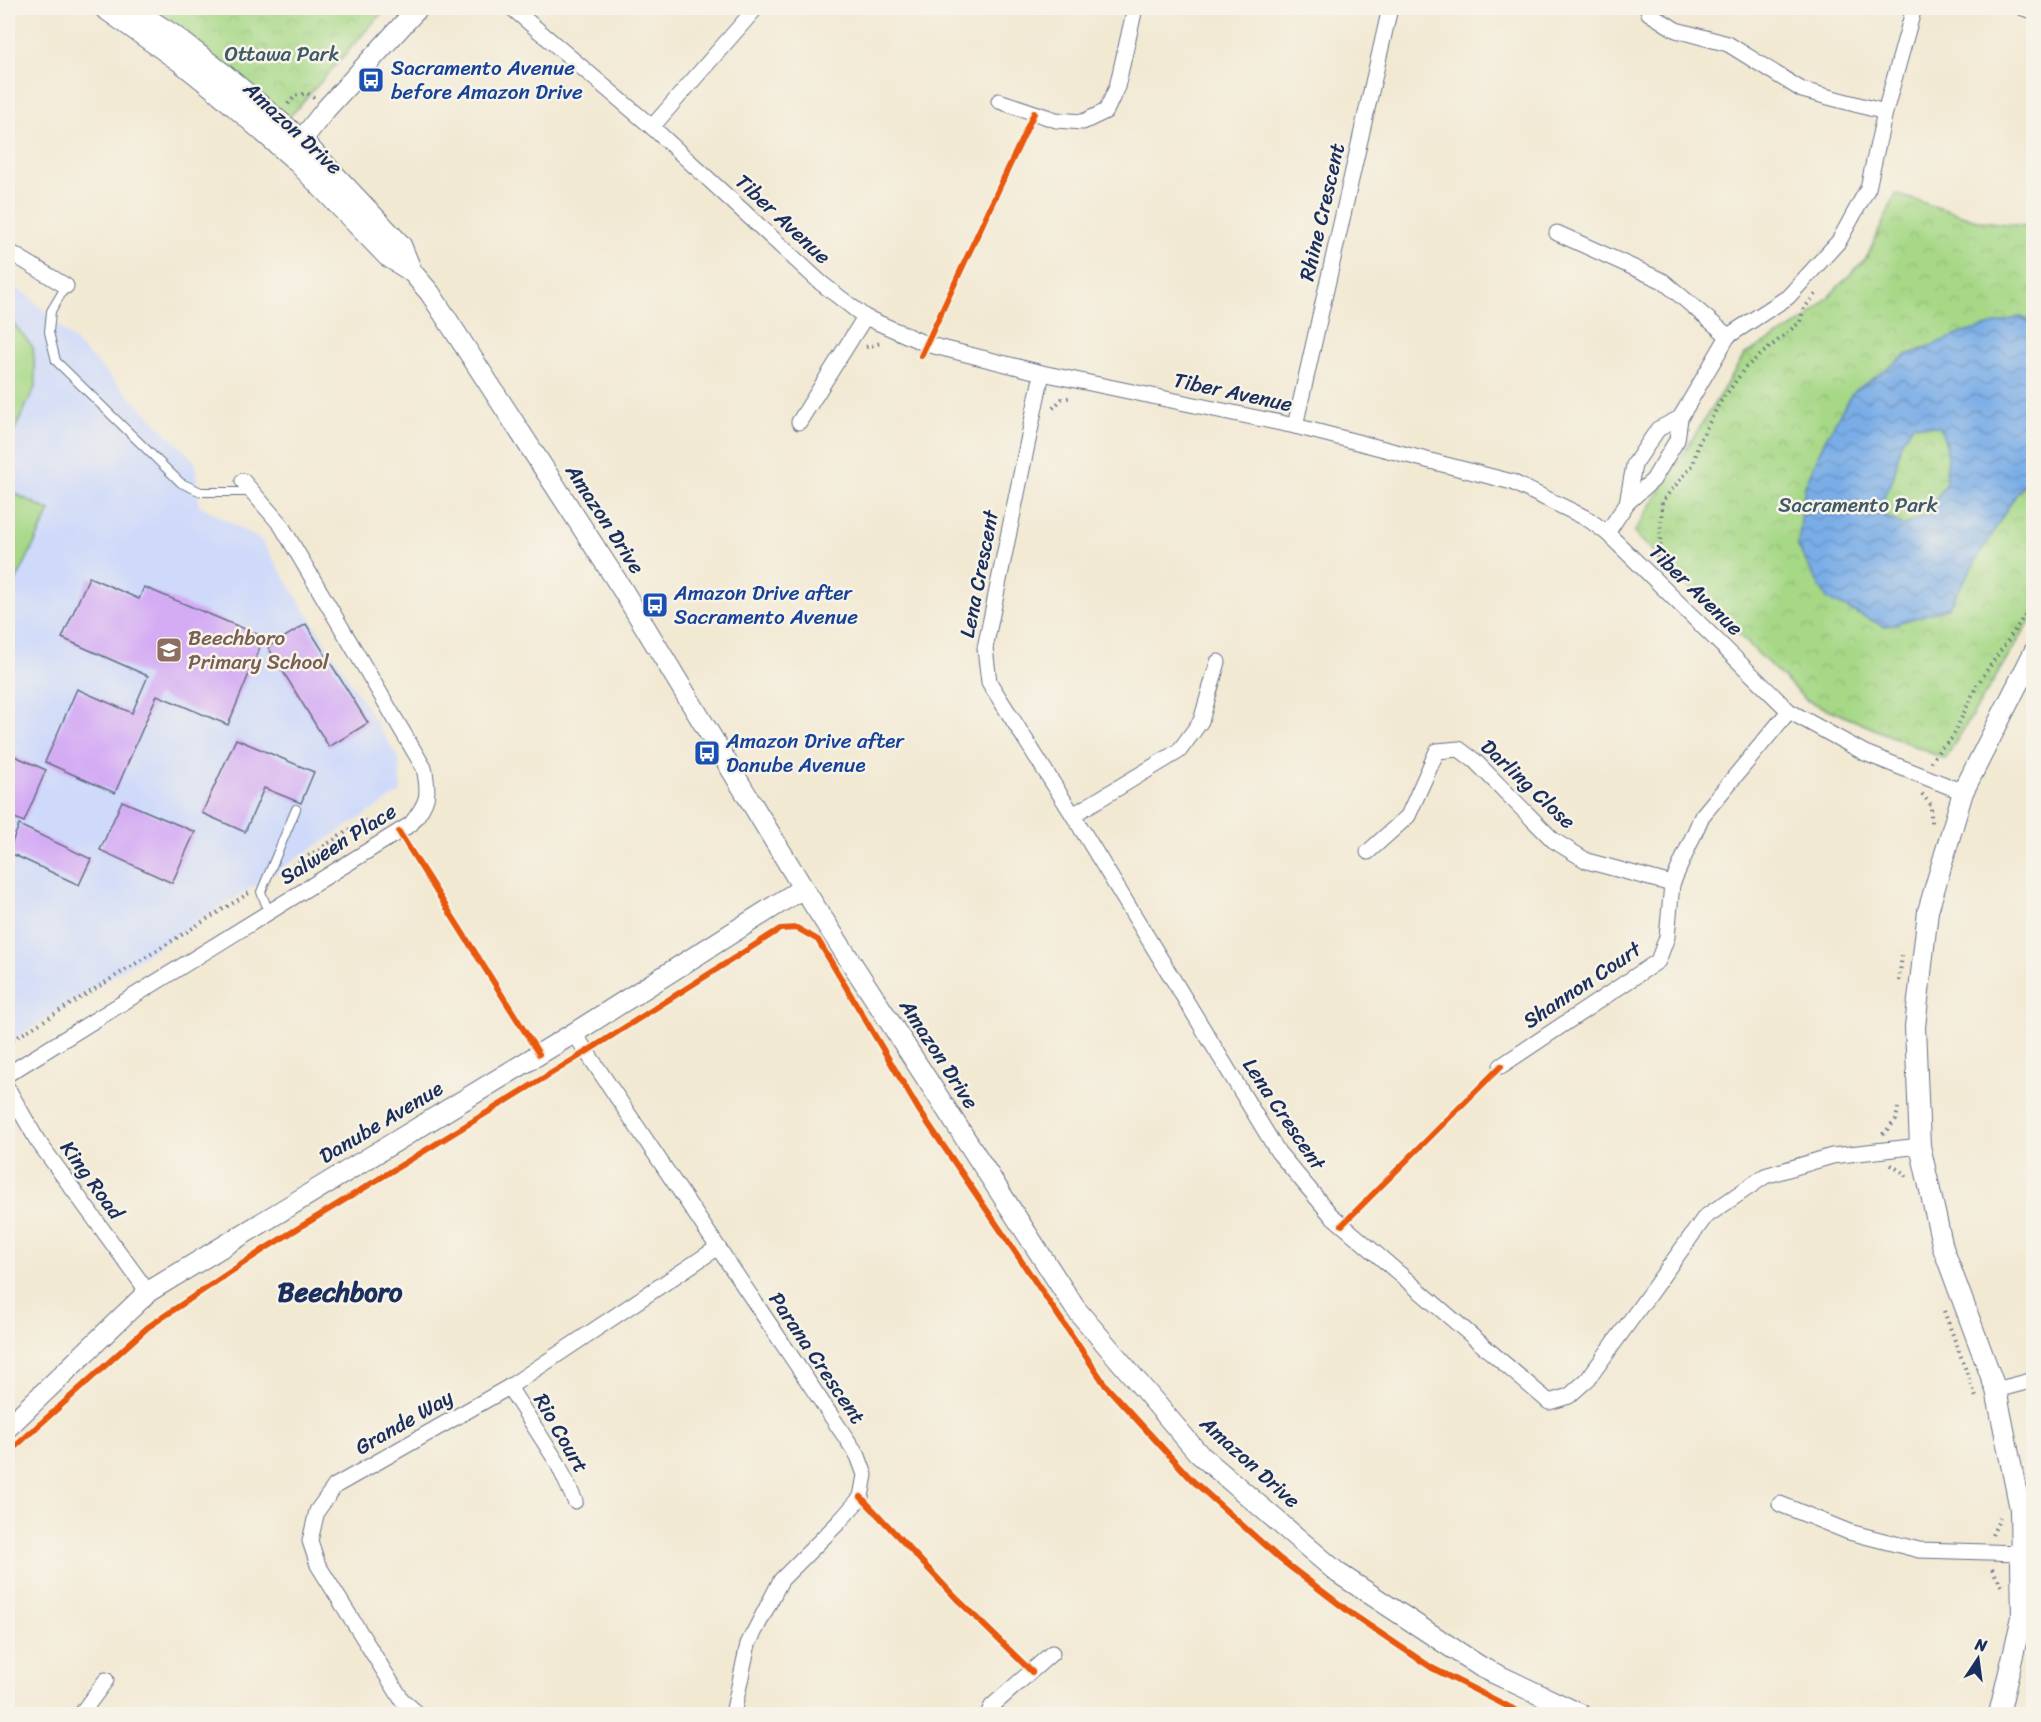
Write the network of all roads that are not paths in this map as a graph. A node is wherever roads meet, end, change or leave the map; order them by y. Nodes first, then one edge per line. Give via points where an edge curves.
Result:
1 (104, 8) edge
2 (131, 8) edge
3 (418, 8) edge
4 (512, 8) edge
5 (756, 8) edge
6 (1135, 8) edge
7 (1390, 8) edge
8 (1648, 8) edge
9 (1914, 8) edge
10 (2023, 8) edge
11 (2034, 11) edge
12 (999, 101) dead end
13 (1885, 112) junction
14 (652, 126) junction
15 (296, 148) junction
16 (1557, 233) dead end
17 (8, 251) edge
18 (66, 286) joint
19 (865, 317) junction
20 (1728, 336) junction
21 (1042, 373) junction
22 (1680, 418) junction
23 (799, 422) dead end
24 (1295, 426) junction
25 (248, 487) joint
26 (1627, 503) junction
27 (1607, 533) junction
28 (2034, 652) edge
29 (1218, 662) dead end
30 (1789, 711) junction
31 (1963, 792) junction
32 (296, 809) dead end
33 (1073, 815) junction
34 (1368, 852) dead end
35 (1672, 884) junction
36 (802, 888) junction
37 (269, 912) junction
38 (573, 1033) junction
39 (1500, 1066) dead end
40 (8, 1074) edge
41 (8, 1089) edge
42 (1920, 1146) junction
43 (717, 1248) junction
44 (148, 1292) junction
45 (2034, 1380) edge
46 (509, 1387) junction
47 (1996, 1390) junction
48 (8, 1427) edge
49 (574, 1501) dead end
50 (1780, 1504) dead end
51 (2022, 1553) junction
52 (1052, 1653) dead end
53 (106, 1680) dead end
54 (81, 1714) edge
55 (418, 1714) edge
56 (733, 1714) edge
57 (988, 1714) edge
58 (1580, 1714) edge
59 (1999, 1714) edge

1 - 15 street, Amazon Drive
2 - 15 street, Amazon Drive via 198,55
3 - 15 street via 326,109
4 - 14 street, Tiber Avenue
5 - 14 street
6 - 12 street via 1117,87 1106,111 1083,122 1056,120
7 - 24 street, Rhine Crescent
8 - 13 street via 1649,13 1676,30 1728,44 1802,90
9 - 13 street
10 - 11 street
13 - 20 street via 1868,188 1839,242 1788,297
14 - 19 street, Tiber Avenue via 821,283
15 - 36 street, Amazon Drive via 401,245 412,272 430,293 622,589
16 - 20 street via 1663,281
17 - 18 street
18 - 25 lane via 51,311 49,332 56,361 181,483 201,492
19 - 21 street, Tiber Avenue via 926,344
19 - 23 street
20 - 22 street
21 - 24 street, Tiber Avenue
21 - 33 street, Lena Crescent via 985,648 989,682
22 - 26 street via 1677,440 1653,480
22 - 26 street via 1658,429 1634,465
24 - 27 street, Tiber Avenue via 1512,482 1588,519
25 - 37 street, Salween Place via 281,525 424,768 428,786 426,805 411,824
26 - 27 street
27 - 30 street, Tiber Avenue
28 - 31 street
29 - 33 street via 1201,721 1179,751
30 - 31 street, Tiber Avenue via 1865,753
30 - 35 street, Shannon Court via 1702,816
31 - 42 street via 1928,911 1915,1027
32 - 37 lane via 261,892
33 - 42 street, Lena Crescent via 1278,1152 1331,1215 1549,1402 1569,1396 1588,1379 1705,1217 1765,1176 1832,1156
34 - 35 street, Darling Close via 1408,816 1437,751 1459,749 1552,840 1587,861
35 - 39 street, Shannon Court via 1667,937 1658,961
36 - 38 street, Danube Avenue
36 - 58 street, Amazon Drive via 1075,1308 1198,1453 1338,1573 1481,1667
37 - 40 street, Salween Place
38 - 43 street, Parana Crescent
38 - 44 street, Danube Avenue
41 - 44 street, King Road via 37,1140
42 - 47 street via 1943,1248
43 - 46 street, Grande Way
43 - 56 street, Parana Crescent via 858,1456 865,1475 861,1497 781,1580 748,1644
44 - 48 street, Danube Avenue
45 - 47 street
46 - 49 street, Rio Court via 557,1462
46 - 55 street, Grande Way via 335,1486 317,1511 310,1541 318,1565 402,1700
47 - 51 street via 2020,1509
50 - 51 street via 1848,1532 1920,1550
51 - 59 street via 2022,1617
52 - 57 street via 992,1706
53 - 54 street

